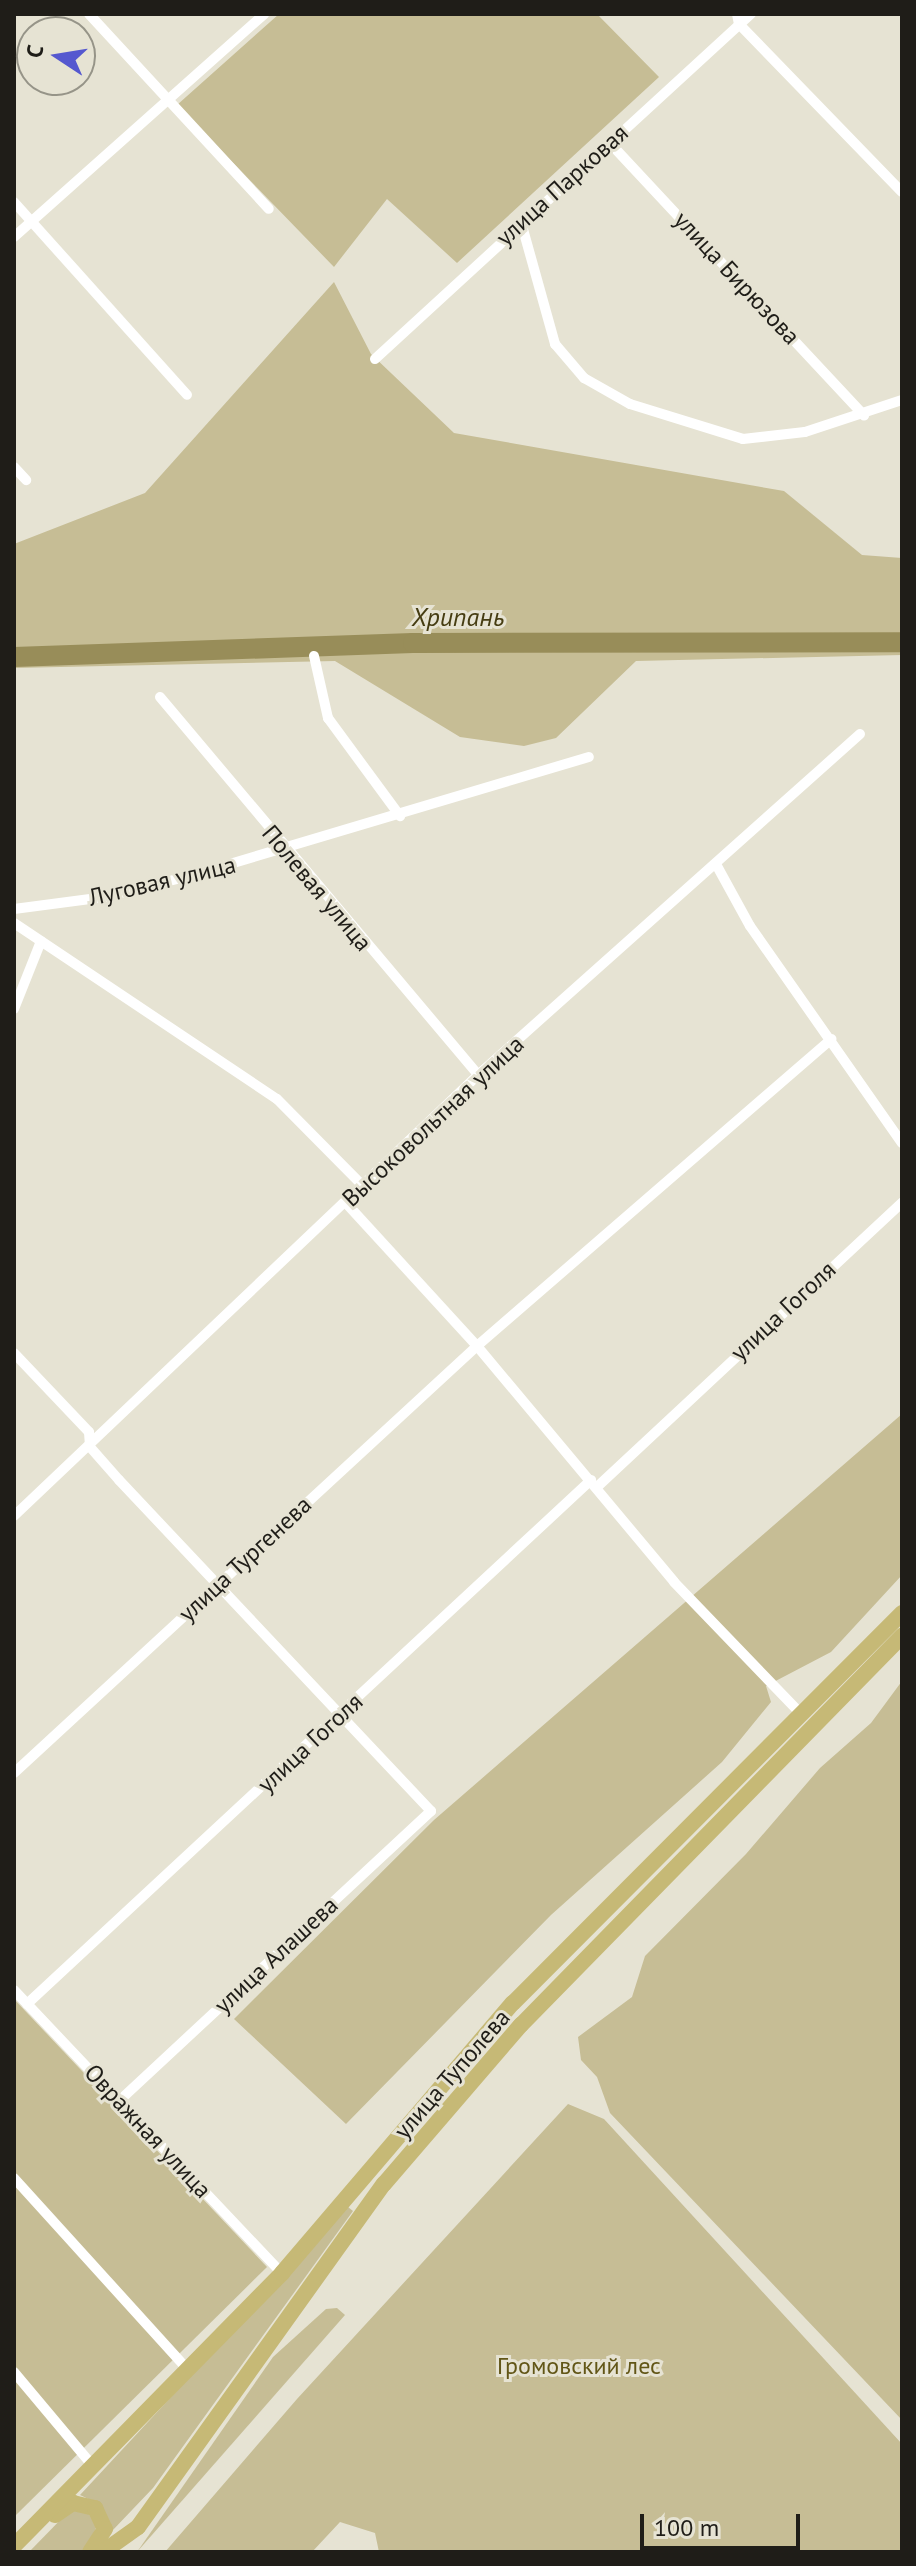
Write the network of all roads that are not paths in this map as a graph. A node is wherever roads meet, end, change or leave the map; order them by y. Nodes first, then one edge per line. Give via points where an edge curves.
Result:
1 (89, 14) edge
2 (264, 14) edge
3 (751, 14) edge
4 (738, 19) edge
5 (169, 100) junction
6 (609, 142) junction
7 (902, 192) edge
8 (14, 202) edge
9 (269, 209) dead end
10 (32, 221) junction
11 (521, 222) junction
12 (14, 237) edge
13 (375, 359) dead end
14 (187, 395) dead end
15 (902, 400) edge
16 (864, 415) junction
17 (14, 467) edge
18 (26, 480) dead end
19 (314, 656) dead end
20 (160, 697) dead end
21 (860, 734) dead end
22 (589, 757) dead end
23 (400, 816) junction
24 (286, 851) junction
25 (717, 866) junction
26 (14, 909) edge
27 (14, 923) edge
28 (41, 941) junction
29 (14, 1009) edge
30 (831, 1039) junction
31 (478, 1075) junction
32 (902, 1143) edge
33 (363, 1186) junction
34 (346, 1203) junction
35 (902, 1203) edge
36 (477, 1346) junction
37 (14, 1353) edge
38 (90, 1447) junction
39 (594, 1483) junction
40 (14, 1516) edge
41 (217, 1584) junction
42 (902, 1613) edge
43 (902, 1636) edge
44 (802, 1715) junction
45 (339, 1717) junction
46 (14, 1773) edge
47 (14, 1990) edge
48 (27, 2004) junction
49 (120, 2100) junction
50 (14, 2178) edge
51 (282, 2273) junction
52 (188, 2370) junction
53 (14, 2372) edge
54 (93, 2466) junction
55 (14, 2547) edge
56 (90, 2552) edge
57 (103, 2552) edge

1 - 5 street
2 - 5 street
3 - 4 street, улица Парковая
4 - 6 street, улица Парковая
4 - 7 street
5 - 9 street
5 - 10 street
6 - 11 street, улица Парковая
6 - 16 street, улица Бирюзова
8 - 10 street
10 - 12 street
10 - 14 street
11 - 13 street, улица Парковая
11 - 16 street via 555,344 584,378 630,404 743,439 805,432
15 - 16 street
17 - 18 street
19 - 23 street via 328,718
20 - 24 street, Полевая улица
21 - 25 street, Высоковольтная улица
22 - 23 street, Луговая улица
23 - 24 street, Луговая улица
24 - 26 street, Луговая улица via 105,897
24 - 31 street, Полевая улица
25 - 30 street via 750,926
25 - 31 street, Высоковольтная улица
27 - 28 street
28 - 29 street
28 - 33 street via 277,1099
30 - 32 street
30 - 36 street, улица Тургенева
31 - 33 street, Высоковольтная улица
33 - 34 street, Высоковольтная улица
34 - 36 street
34 - 38 street, Высоковольтная улица
35 - 39 street, улица Гоголя
36 - 39 street
36 - 41 street, улица Тургенева
37 - 38 street via 89,1432
38 - 40 street, Высоковольтная улица
38 - 41 street
39 - 44 street via 674,1582
39 - 45 street, улица Гоголя
41 - 45 street
41 - 46 street, улица Тургенева
42 - 44 main road, улица Туполева
43 - 57 main road, улица Туполева via 521,2025 384,2184 138,2527
44 - 51 main road, улица Туполева via 513,2003
45 - 48 street, улица Гоголя
45 - 49 street, улица Алашева via 431,1811
47 - 48 street, Овражная улица
48 - 49 street, Овражная улица
49 - 51 street, Овражная улица
50 - 52 street
51 - 52 main road, улица Туполева
52 - 54 main road, улица Туполева
53 - 54 street
54 - 55 main road, улица Туполева
55 - 56 main road via 66,2506 81,2502 95,2508 104,2521 103,2537

